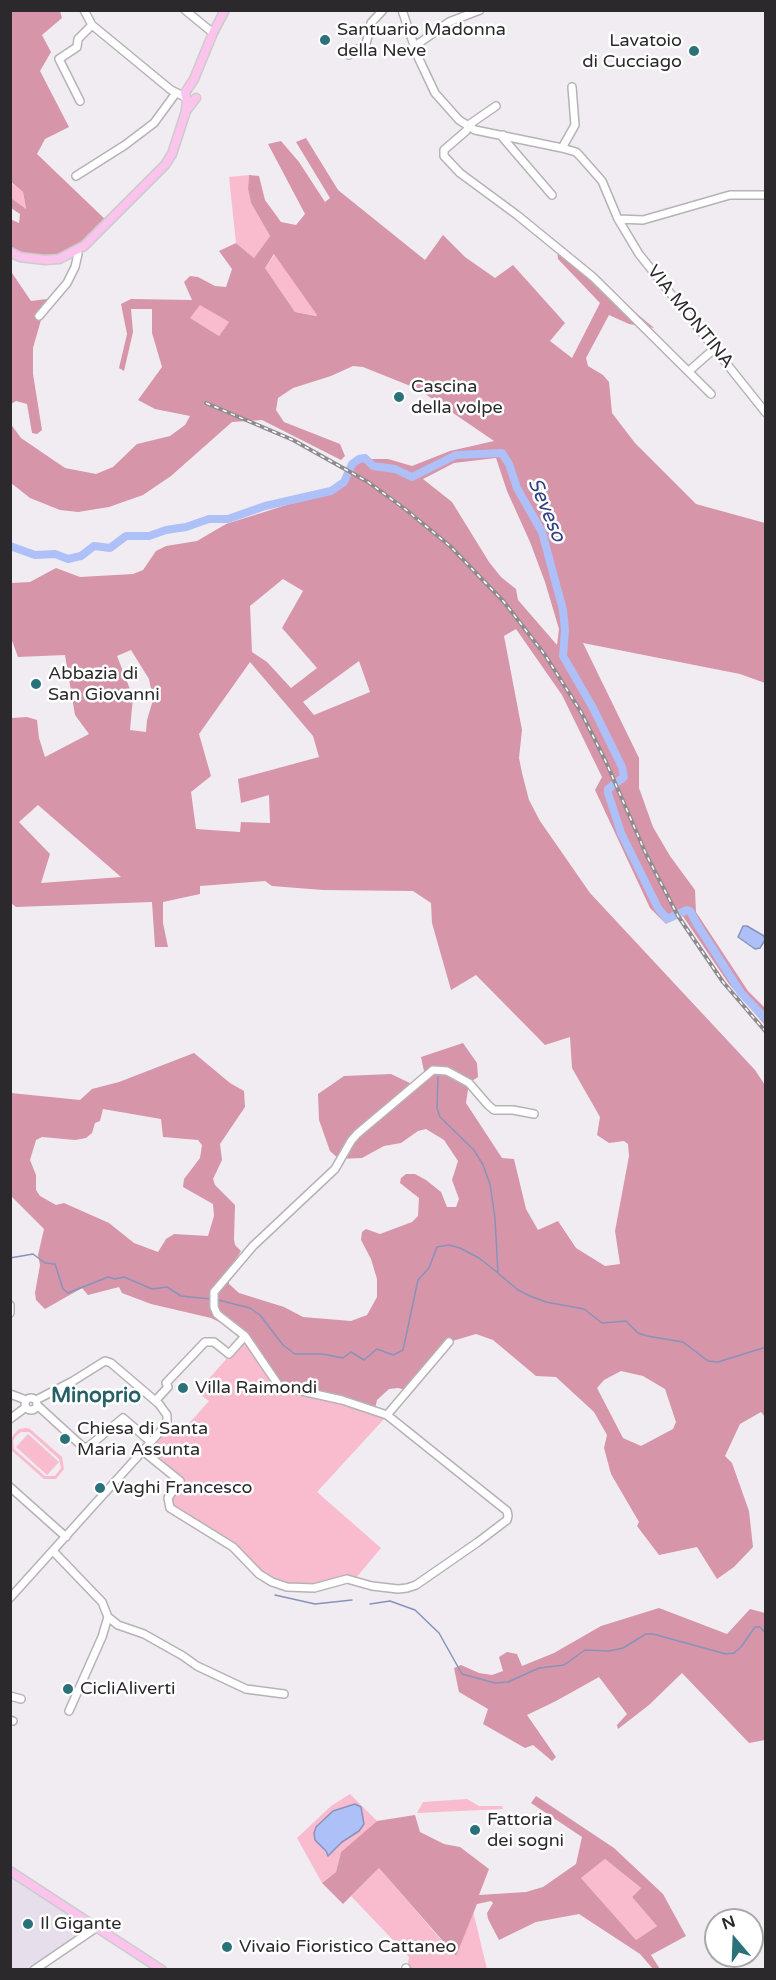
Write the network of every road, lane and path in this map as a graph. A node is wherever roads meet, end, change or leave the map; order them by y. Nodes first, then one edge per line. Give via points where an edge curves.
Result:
1 (84, 10) edge
2 (184, 10) edge
3 (225, 10) edge
4 (383, 10) edge
5 (402, 10) edge
6 (480, 10) edge
7 (464, 13) edge
8 (92, 25) junction
9 (213, 33) junction
10 (415, 46) junction
11 (349, 55) dead end
12 (572, 87) dead end
13 (176, 93) junction
14 (190, 94) junction
15 (80, 101) dead end
16 (496, 105) dead end
17 (469, 127) junction
18 (503, 135) junction
19 (562, 148) junction
20 (76, 176) dead end
21 (552, 195) dead end
22 (765, 195) edge
23 (618, 219) junction
24 (76, 251) junction
25 (10, 252) edge
26 (39, 316) dead end
27 (714, 349) junction
28 (689, 371) junction
29 (711, 394) dead end
30 (765, 413) edge
31 (534, 1114) dead end
32 (10, 1305) edge
33 (10, 1313) edge
34 (245, 1336) junction
35 (448, 1342) dead end
36 (10, 1394) edge
37 (156, 1400) junction
38 (36, 1402) junction
39 (26, 1403) junction
40 (387, 1415) junction
41 (10, 1419) edge
42 (151, 1442) junction
43 (143, 1451) junction
44 (10, 1487) edge
45 (66, 1537) junction
46 (54, 1551) junction
47 (10, 1598) edge
48 (108, 1617) junction
49 (284, 1694) dead end
50 (10, 1696) edge
51 (21, 1699) dead end
52 (69, 1711) dead end
53 (12, 1870) edge
54 (96, 1926) junction
55 (34, 1970) edge
56 (162, 1970) edge

1 - 8 street
2 - 9 street
3 - 9 main road
4 - 11 street via 371,23 366,44
5 - 10 street
6 - 7 street
7 - 10 street
8 - 13 street
8 - 15 street via 78,39 77,47 59,59
9 - 14 main road
10 - 17 street via 439,99
12 - 19 street via 575,125
13 - 14 street
13 - 20 street via 154,123
14 - 24 main road via 165,165
16 - 17 street
17 - 18 street
17 - 28 street via 443,152 444,156 460,173 594,277
18 - 19 street
18 - 21 street
19 - 23 street, VIA MONTINA via 576,152 602,182
22 - 23 street via 730,195 644,220
23 - 27 street, VIA MONTINA via 639,254
24 - 25 main road via 45,260
24 - 26 street via 75,267 67,283
27 - 28 street
27 - 30 street, VIA MONTINA
28 - 29 street
31 - 34 street via 494,1110 469,1083 441,1069 433,1070 357,1134 335,1169 253,1246 214,1292 214,1307 220,1318
32 - 33 street
34 - 37 street via 229,1354 214,1342 205,1342 166,1383 168,1387
34 - 40 street via 279,1386
35 - 40 street
36 - 39 street
37 - 38 street via 105,1361
37 - 42 street via 164,1410 167,1424
38 - 39 street via 32,1410
38 - 42 street via 83,1447 123,1418
39 - 41 street
40 - 43 street via 507,1511 508,1516 478,1542 407,1588 372,1586 348,1579 314,1588 272,1582 233,1547 170,1508 168,1498 180,1480
42 - 43 street
43 - 45 street
44 - 45 street
45 - 46 street
46 - 47 street
46 - 48 street via 102,1602
48 - 49 street via 246,1689
48 - 52 street
50 - 51 street
53 - 54 main road
54 - 55 street
54 - 56 main road

